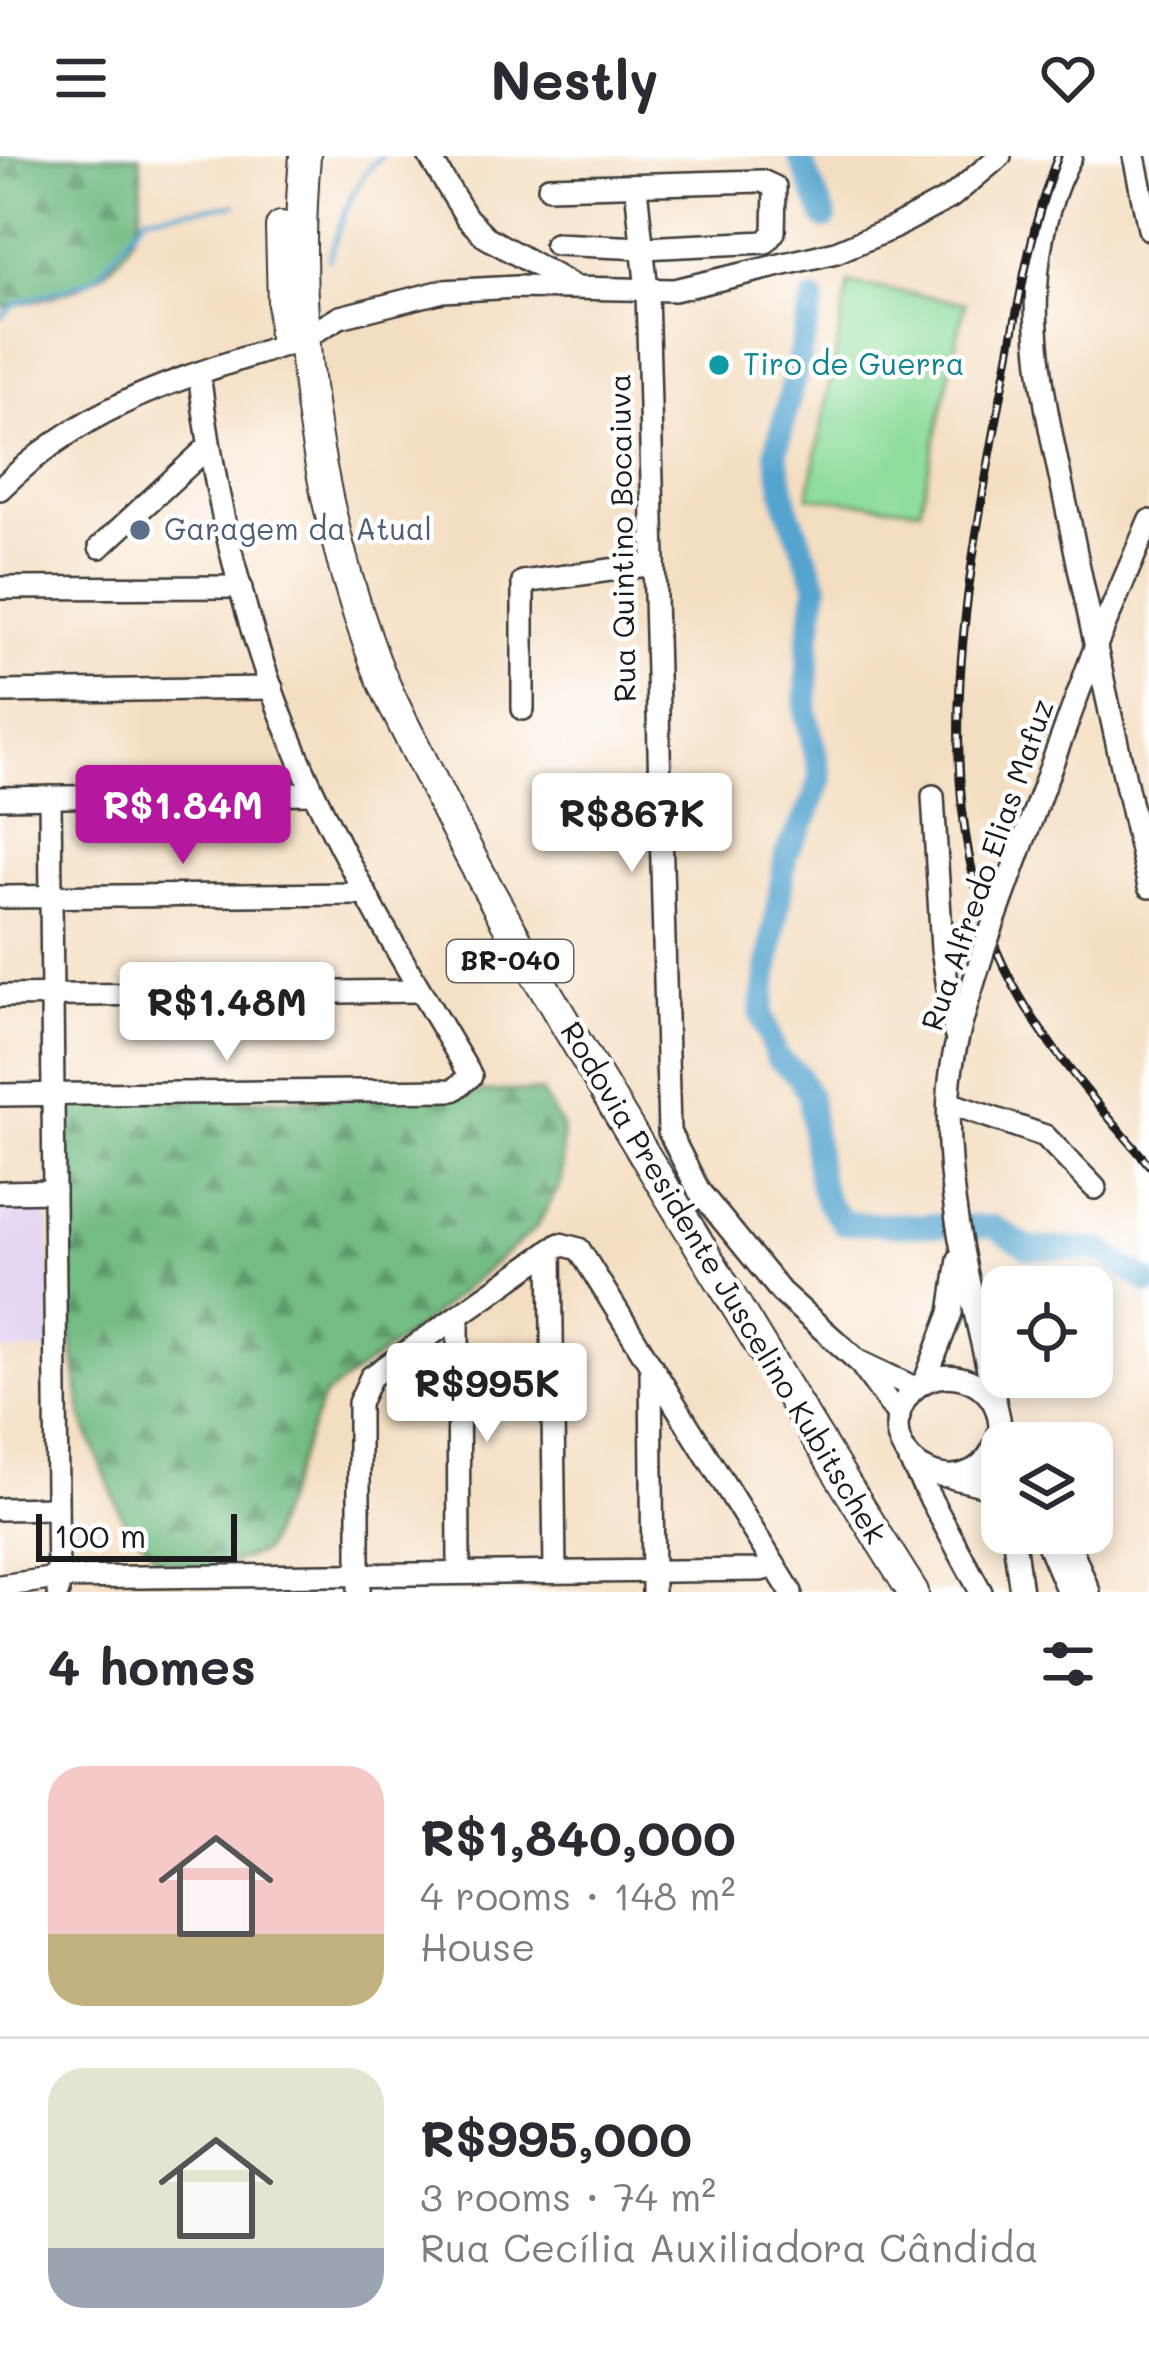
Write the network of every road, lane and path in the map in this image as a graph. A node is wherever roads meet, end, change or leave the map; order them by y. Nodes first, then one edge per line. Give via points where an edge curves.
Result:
1 (284, 156) edge
2 (305, 156) edge
3 (429, 156) edge
4 (1000, 156) edge
5 (1070, 156) edge
6 (1134, 156) edge
7 (548, 187) dead end
8 (636, 187) junction
9 (1149, 229) edge
10 (555, 244) dead end
11 (643, 248) junction
12 (579, 289) junction
13 (647, 291) junction
14 (294, 341) junction
15 (199, 373) junction
16 (208, 448) junction
17 (0, 489) edge
18 (1149, 521) edge
19 (100, 547) dead end
20 (654, 564) junction
21 (241, 587) junction
22 (0, 588) edge
23 (1095, 649) junction
24 (272, 688) junction
25 (0, 692) edge
26 (523, 709) dead end
27 (314, 793) junction
28 (933, 796) dead end
29 (50, 797) junction
30 (0, 798) edge
31 (1145, 847) edge
32 (1149, 887) edge
33 (366, 894) junction
34 (51, 896) junction
35 (0, 897) edge
36 (420, 991) junction
37 (52, 995) junction
38 (0, 996) edge
39 (956, 1040) junction
40 (0, 1094) edge
41 (52, 1094) junction
42 (949, 1103) junction
43 (1095, 1188) dead end
44 (54, 1191) junction
45 (0, 1192) edge
46 (961, 1240) junction
47 (551, 1250) junction
48 (458, 1316) junction
49 (858, 1361) junction
50 (651, 1365) junction
51 (920, 1384) junction
52 (898, 1417) junction
53 (999, 1422) edge
54 (1000, 1422) edge
55 (908, 1456) junction
56 (981, 1464) edge
57 (947, 1477) junction
58 (981, 1485) edge
59 (57, 1508) junction
60 (0, 1509) edge
61 (1015, 1554) edge
62 (1056, 1554) edge
63 (1070, 1554) edge
64 (555, 1572) junction
65 (459, 1573) junction
66 (766, 1576) edge
67 (653, 1582) edge
68 (359, 1583) edge
69 (256, 1584) edge
70 (57, 1585) edge
71 (158, 1585) edge
72 (0, 1586) edge
73 (1077, 1588) edge
74 (791, 1592) edge
75 (893, 1592) edge
76 (913, 1592) edge
77 (981, 1592) edge
78 (1021, 1592) edge

1 - 14 highway, Rodovia Presidente Juscelino Kubitschek / BR-040 via 280,269
2 - 14 highway, Rodovia Presidente Juscelino Kubitschek / BR-040
3 - 12 street via 486,237
4 - 13 street via 951,197 836,252
5 - 23 street via 1038,252 1038,360
6 - 9 street
7 - 8 street
8 - 11 street, Rua Quintino Bocaiuva
8 - 11 street via 775,187 770,240
10 - 11 street
11 - 13 street, Rua Quintino Bocaiuva
12 - 13 street
12 - 14 street via 443,291 340,317
13 - 20 street, Rua Quintino Bocaiuva
14 - 15 street
14 - 75 highway, Rodovia Presidente Juscelino Kubitschek / BR-040 via 316,512 391,741 468,891
14 - 76 highway, Rodovia Presidente Juscelino Kubitschek / BR-040 via 352,596 394,705 472,863
15 - 16 street
15 - 17 street via 110,406
16 - 19 street
16 - 21 street
18 - 23 street, Rua Alfredo Elias Mafuz
20 - 26 street via 523,582
20 - 49 street, Rua Quintino Bocaiuva via 669,1132 744,1252
21 - 22 street
21 - 24 street
23 - 31 street
23 - 39 street, Rua Alfredo Elias Mafuz, bridge
24 - 25 street
24 - 27 street
27 - 29 street
27 - 33 street
28 - 39 street
29 - 30 street
29 - 34 street
31 - 32 street
33 - 34 street
33 - 36 street
34 - 35 street
34 - 37 street
36 - 37 street
36 - 41 street via 471,1076 454,1090
37 - 38 street
37 - 41 street
39 - 42 street, Rua Alfredo Elias Mafuz
40 - 41 street
41 - 44 street
42 - 43 street via 1045,1136
42 - 46 street, Rua Alfredo Elias Mafuz
44 - 45 street
44 - 59 street
46 - 51 street, Rua Alfredo Elias Mafuz via 951,1313
46 - 54 street, Rua Alfredo Elias Mafuz
47 - 48 street
47 - 50 street via 580,1249
47 - 64 street
48 - 65 street
48 - 68 street via 387,1363 358,1403
49 - 51 street, Rua Quintino Bocaiuva
49 - 52 street, Rua Quintino Bocaiuva
50 - 66 street
50 - 67 street
51 - 52 street
51 - 53 street via 959,1376 976,1383
52 - 55 street
55 - 57 street
55 - 77 street
56 - 57 street
57 - 58 street
59 - 60 street
59 - 70 street
61 - 78 street
62 - 73 street
63 - 73 street
64 - 65 street
64 - 67 street
65 - 68 street
66 - 67 street
66 - 74 street
68 - 69 street
69 - 71 street
70 - 71 street
70 - 72 street

